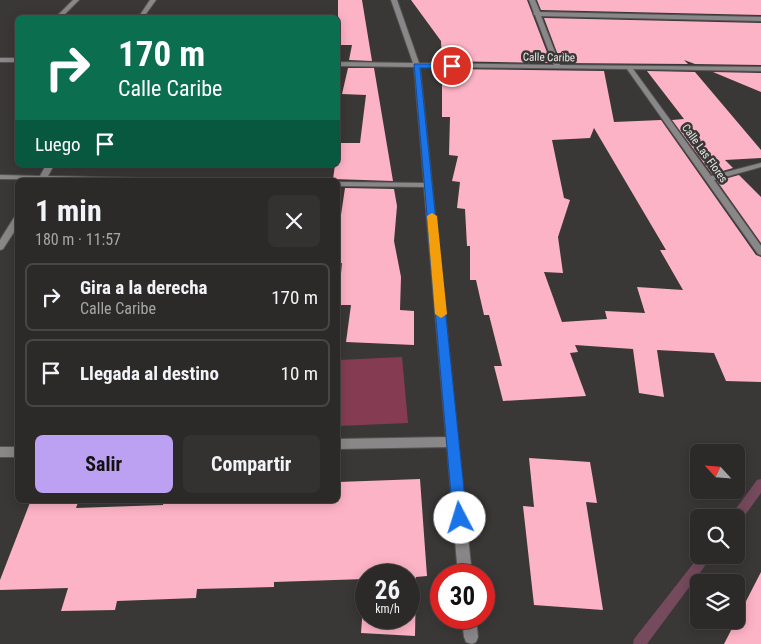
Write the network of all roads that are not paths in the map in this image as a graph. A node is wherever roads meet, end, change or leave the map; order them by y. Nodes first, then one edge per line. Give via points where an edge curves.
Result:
1 (76, 0) edge
2 (153, 0) edge
3 (394, 0) edge
4 (532, 0) edge
5 (536, 14) junction
6 (60, 15) edge
7 (142, 15) edge
8 (761, 19) edge
9 (0, 60) edge
10 (15, 60) edge
11 (340, 64) edge
12 (416, 66) junction
13 (558, 67) junction
14 (629, 68) junction
15 (761, 69) edge
16 (761, 165) edge
17 (49, 167) edge
18 (0, 177) edge
19 (21, 178) edge
20 (43, 178) edge
21 (709, 179) junction
22 (340, 184) edge
23 (429, 186) junction
24 (15, 223) edge
25 (0, 247) edge
26 (761, 252) edge
27 (453, 442) junction
28 (340, 444) edge
29 (0, 452) edge
30 (15, 452) edge
31 (464, 564) edge
32 (470, 629) edge
33 (471, 637) dead end

1 - 6 street
2 - 7 street
3 - 12 street
4 - 5 street
5 - 8 street
5 - 13 street
9 - 10 street
11 - 12 street, Calle Caribe
12 - 13 street, Calle Caribe
12 - 23 street
13 - 14 street, Calle Caribe
14 - 15 street, Calle Caribe
14 - 21 street, Calle Las Flores
16 - 21 street
17 - 20 street
18 - 19 street
21 - 26 street, Calle Las Flores
22 - 23 street
23 - 27 street
24 - 25 street
27 - 28 street
27 - 31 street
29 - 30 street
32 - 33 street

